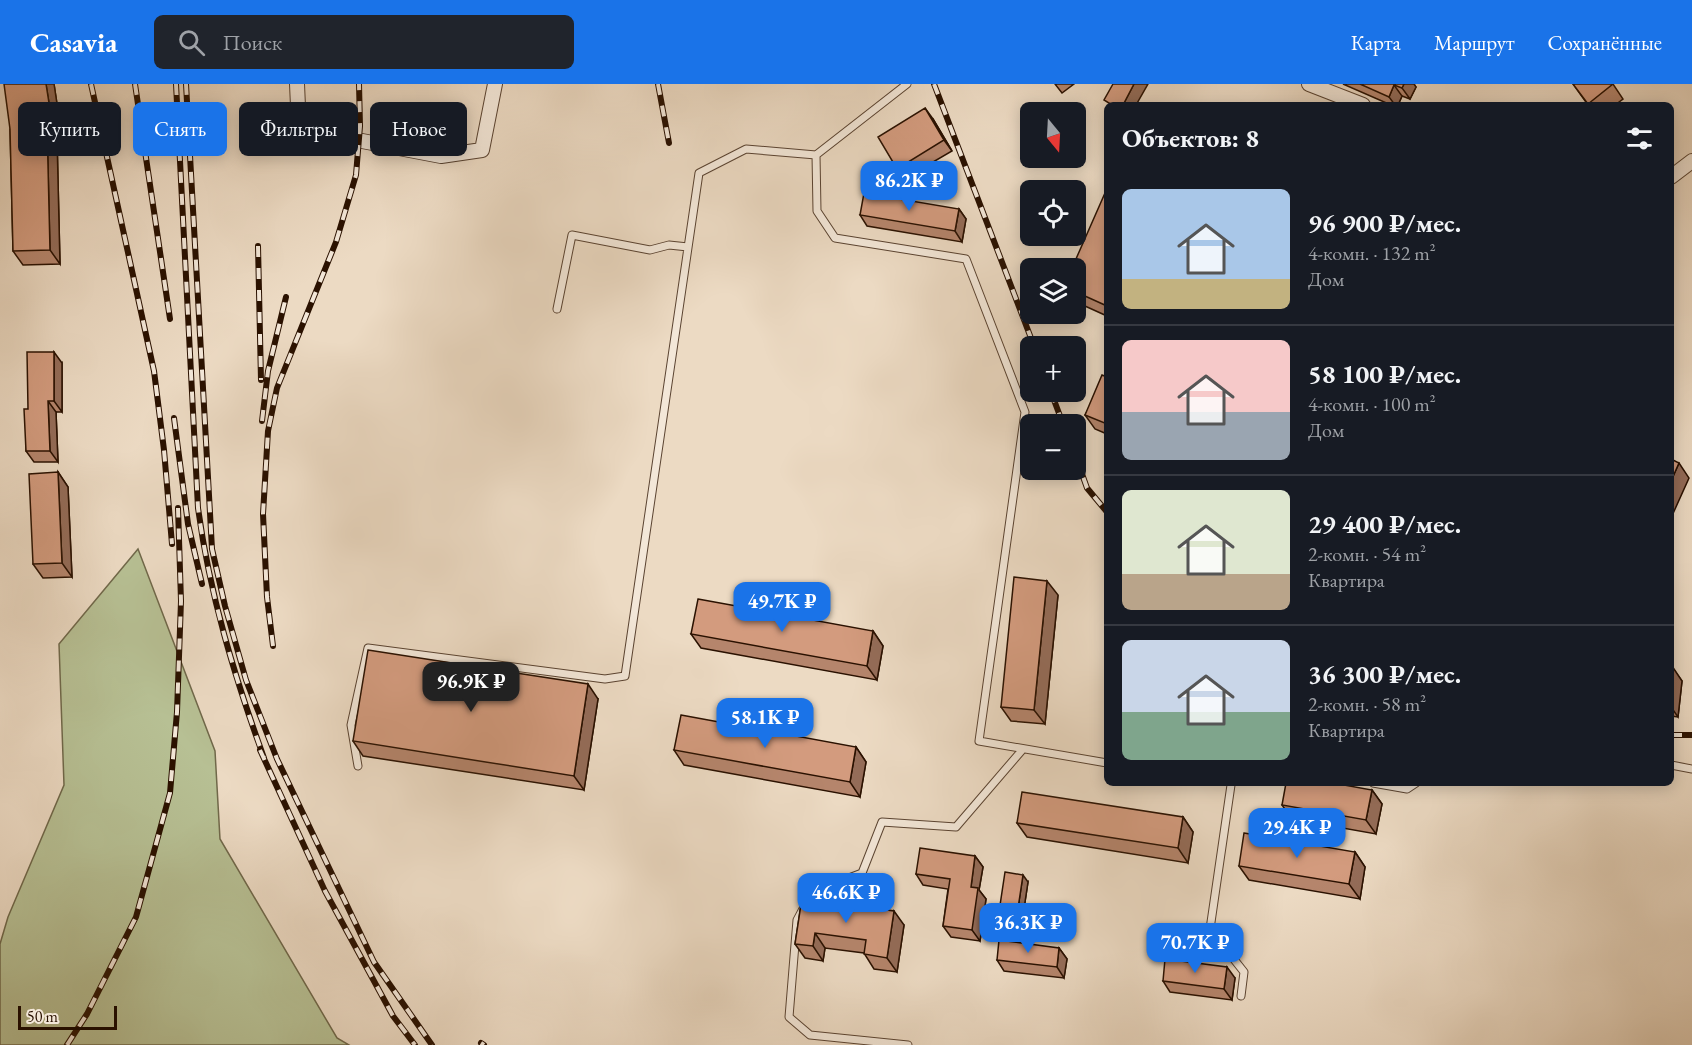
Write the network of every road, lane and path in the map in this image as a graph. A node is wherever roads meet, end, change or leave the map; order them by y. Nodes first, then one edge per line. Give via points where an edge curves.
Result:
1 (297, 84) edge
2 (495, 84) edge
3 (907, 84) edge
4 (1309, 84) edge
5 (1355, 102) edge
6 (816, 155) junction
7 (1692, 160) edge
8 (1674, 175) edge
9 (688, 247) junction
10 (557, 309) dead end
11 (1023, 749) junction
12 (1104, 762) edge
13 (1674, 765) edge
14 (358, 766) dead end
15 (1692, 768) edge
16 (1232, 786) edge
17 (1390, 786) edge
18 (1412, 786) edge
19 (1241, 996) dead end
20 (908, 1045) edge

1 - 2 street via 299,129 441,156 482,150
3 - 6 lane
4 - 5 street
6 - 9 lane via 746,149 699,173
6 - 11 lane via 817,211 835,238 966,259 1025,412 979,741
7 - 8 street
9 - 10 lane via 669,244 650,250 572,235
9 - 14 lane via 625,676 605,680 368,648 351,725
11 - 12 lane
11 - 20 lane via 956,827 882,822 862,873 812,892 797,920 789,1017 810,1035
13 - 15 lane
16 - 19 lane via 1210,929 1244,972
17 - 18 lane

